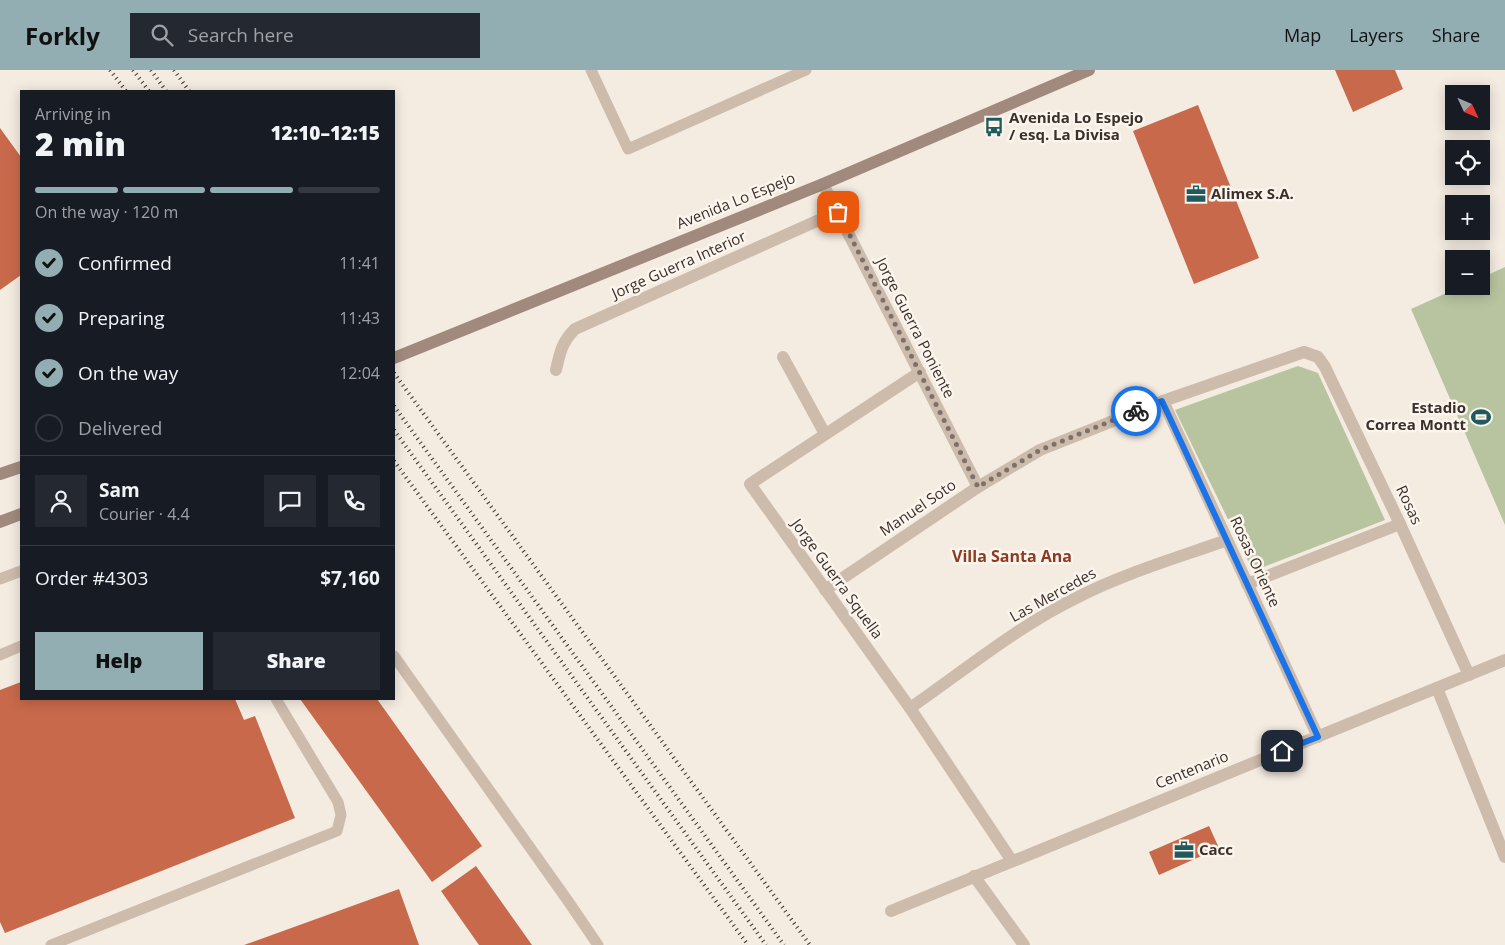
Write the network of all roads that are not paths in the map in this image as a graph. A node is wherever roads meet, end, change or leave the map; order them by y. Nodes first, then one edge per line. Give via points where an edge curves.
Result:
1 (591, 70) edge
2 (806, 70) edge
3 (1089, 70) edge
4 (1071, 74) edge
5 (823, 184) junction
6 (838, 212) junction
7 (1312, 354) joint
8 (783, 357) dead end
9 (395, 358) edge
10 (556, 370) dead end
11 (920, 372) junction
12 (1162, 401) junction
13 (825, 434) junction
14 (20, 467) edge
15 (0, 474) edge
16 (978, 487) junction
17 (20, 514) edge
18 (0, 522) edge
19 (1400, 524) junction
20 (1227, 540) junction
21 (20, 571) edge
22 (0, 579) edge
23 (1247, 584) junction
24 (826, 590) junction
25 (20, 646) edge
26 (0, 655) edge
27 (395, 657) edge
28 (1505, 660) edge
29 (1469, 675) junction
30 (1437, 688) junction
31 (277, 700) edge
32 (910, 708) junction
33 (1318, 737) junction
34 (1505, 857) edge
35 (1012, 861) junction
36 (974, 876) junction
37 (891, 910) dead end
38 (51, 945) edge
39 (598, 945) edge
40 (1024, 945) edge

1 - 2 lane via 628,149
3 - 4 main road, Avenida Lo Espejo
4 - 5 main road, Avenida Lo Espejo
5 - 6 street, Jorge Guerra Poniente
5 - 9 main road, Avenida Lo Espejo
6 - 10 street, Jorge Guerra Interior via 575,329 561,347
6 - 11 street, Jorge Guerra Poniente
7 - 12 street, Manuel Soto via 1295,354
7 - 19 street, Rosas via 1322,362
8 - 13 street
11 - 13 street, Jorge Guerra Squella
11 - 16 street, Jorge Guerra Poniente
12 - 16 street, Manuel Soto via 1040,450
12 - 20 street, Rosas Oriente
13 - 24 street, Jorge Guerra Squella via 750,484
14 - 15 main road
16 - 24 street, Manuel Soto
17 - 18 main road
19 - 23 street
19 - 29 street, Rosas
20 - 23 street, Rosas Oriente
20 - 32 street, Las Mercedes via 1077,597 1031,624
21 - 22 lane
23 - 33 street, Rosas Oriente
24 - 32 street, Jorge Guerra Squella
25 - 26 lane
27 - 39 lane
28 - 29 street, Centenario
29 - 30 street, Centenario
30 - 33 street, Centenario
30 - 34 street
31 - 38 lane via 338,802 341,816 337,831
32 - 35 street, Jorge Guerra Squella
33 - 35 street, Centenario
35 - 36 street, Centenario
36 - 37 street, Centenario
36 - 40 street

